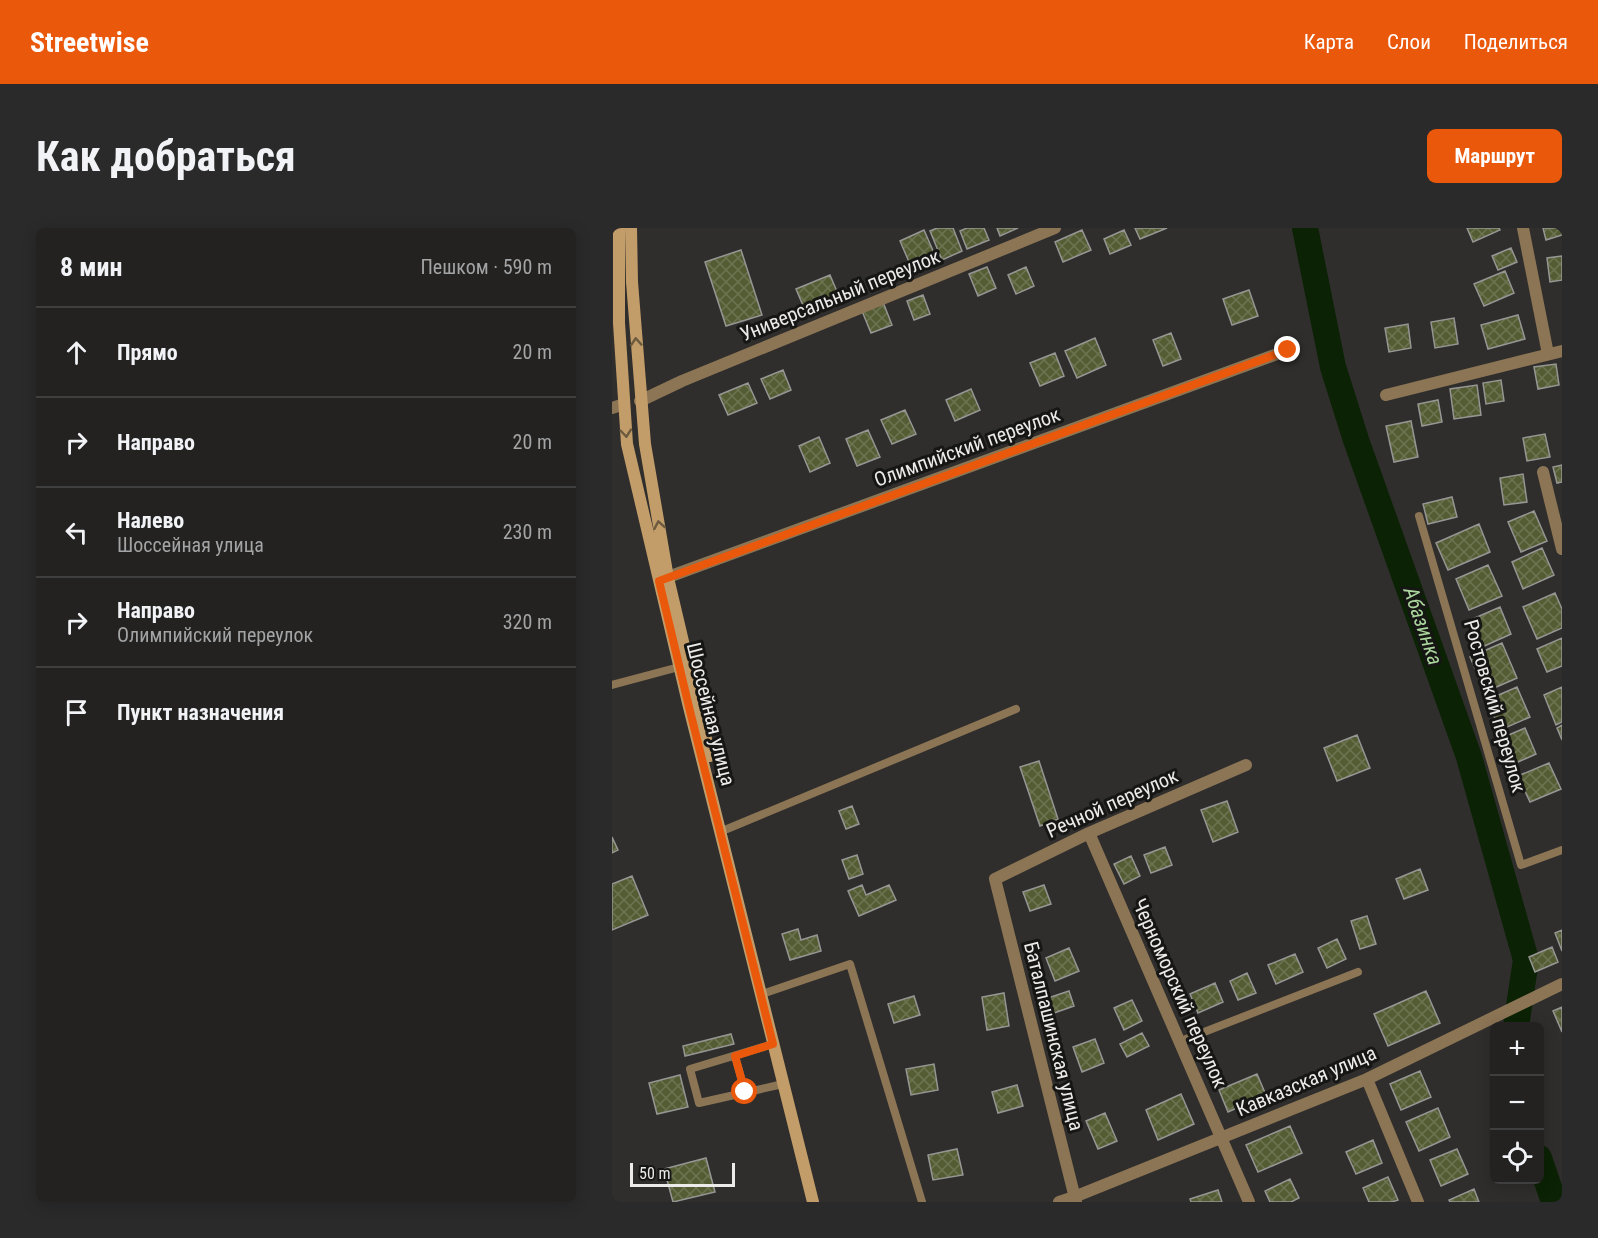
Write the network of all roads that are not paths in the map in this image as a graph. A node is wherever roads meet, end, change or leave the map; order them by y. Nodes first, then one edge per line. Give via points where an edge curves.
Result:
1 (619, 228) edge
2 (631, 228) edge
3 (1055, 228) edge
4 (1523, 228) edge
5 (1288, 350) dead end
6 (1562, 351) edge
7 (1548, 354) junction
8 (1386, 395) dead end
9 (640, 401) junction
10 (618, 406) edge
11 (1543, 472) dead end
12 (1419, 516) dead end
13 (1562, 549) edge
14 (664, 579) junction
15 (679, 667) junction
16 (612, 685) edge
17 (1016, 709) dead end
18 (1246, 765) dead end
19 (727, 829) junction
20 (1089, 833) junction
21 (1562, 849) edge
22 (995, 879) joint
23 (1358, 972) dead end
24 (1562, 984) edge
25 (765, 993) junction
26 (1180, 1041) junction
27 (773, 1044) junction
28 (735, 1056) junction
29 (1367, 1078) junction
30 (783, 1084) junction
31 (745, 1092) junction
32 (1222, 1137) junction
33 (1075, 1199) edge
34 (813, 1202) edge
35 (820, 1202) edge
36 (922, 1202) edge
37 (1059, 1202) edge
38 (1250, 1202) edge
39 (1418, 1202) edge

1 - 10 main road, Шоссейная улица
9 -> 2 main road, Шоссейная улица
3 - 9 street, Универсальный переулок
4 - 7 street
5 - 14 street, Олимпийский переулок
6 - 7 street
7 - 8 street
14 -> 9 main road, Шоссейная улица
10 -> 14 main road, Шоссейная улица
11 - 13 street
12 - 21 lane, Ростовский переулок via 1521,865
14 - 15 main road, Шоссейная улица
14 - 19 main road, Шоссейная улица
15 - 16 lane
15 - 27 main road, Шоссейная улица
17 - 19 lane
18 - 20 street, Речной переулок
19 - 25 main road, Шоссейная улица
20 - 22 street, Речной переулок
20 - 26 street, Черноморский переулок
22 - 33 street, Баталпашинская улица
23 - 26 lane
24 - 29 street, Кавказская улица
25 - 35 main road, Шоссейная улица
25 - 36 lane via 850,964
26 - 32 street, Черноморский переулок
27 - 28 lane
27 - 30 main road, Шоссейная улица
28 - 31 lane
28 - 31 lane via 690,1069 699,1103
29 - 32 street, Кавказская улица
29 - 39 street
30 - 31 lane
30 - 34 main road, Шоссейная улица
32 - 33 street, Кавказская улица
32 - 38 street, Черноморский переулок
33 - 37 street, Кавказская улица

